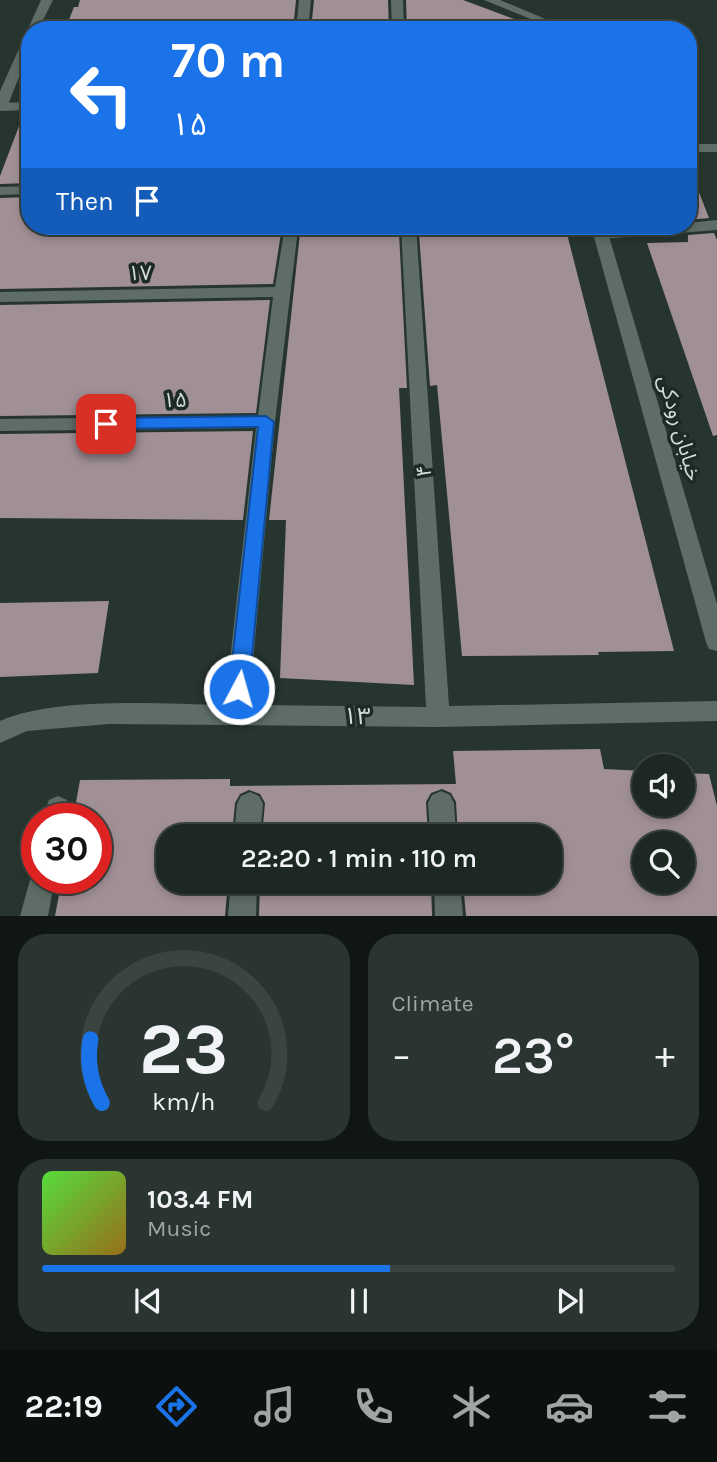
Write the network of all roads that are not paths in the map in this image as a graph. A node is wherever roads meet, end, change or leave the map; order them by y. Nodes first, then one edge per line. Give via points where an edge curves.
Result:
1 (47, 0) edge
2 (304, 0) edge
3 (397, 0) edge
4 (490, 0) edge
5 (536, 0) edge
6 (37, 21) edge
7 (303, 21) edge
8 (398, 21) edge
9 (535, 21) edge
10 (542, 21) edge
11 (21, 57) edge
12 (21, 106) edge
13 (0, 107) edge
14 (714, 148) edge
15 (717, 163) edge
16 (21, 190) edge
17 (0, 191) edge
18 (697, 227) edge
19 (717, 227) edge
20 (289, 235) edge
21 (410, 235) edge
22 (600, 235) edge
23 (281, 292) junction
24 (0, 297) edge
25 (266, 422) junction
26 (0, 425) edge
27 (717, 642) edge
28 (717, 711) edge
29 (236, 716) junction
30 (438, 717) junction
31 (0, 732) edge
32 (441, 803) dead end
33 (250, 804) dead end
34 (248, 824) edge
35 (442, 824) edge
36 (39, 894) edge
37 (243, 894) edge
38 (448, 894) edge
39 (34, 916) edge
40 (242, 916) edge
41 (449, 916) edge

1 - 6 street
2 - 7 street
3 - 8 street
4 - 9 street
5 - 10 street
11 - 13 street
12 - 13 street
14 - 15 street
16 - 17 street
18 - 19 street
20 - 23 street
21 - 30 street, ۴
22 - 27 street, خیابان رودکی
23 - 24 street, ۱۷
23 - 25 street
25 - 26 street, ۱۵
25 - 29 street
28 - 30 street, ۱۳
29 - 30 street, ۱۳
29 - 31 street, ۱۳ via 108,714 25,721
32 - 35 street
33 - 34 street
36 - 39 street
37 - 40 street
38 - 41 street

